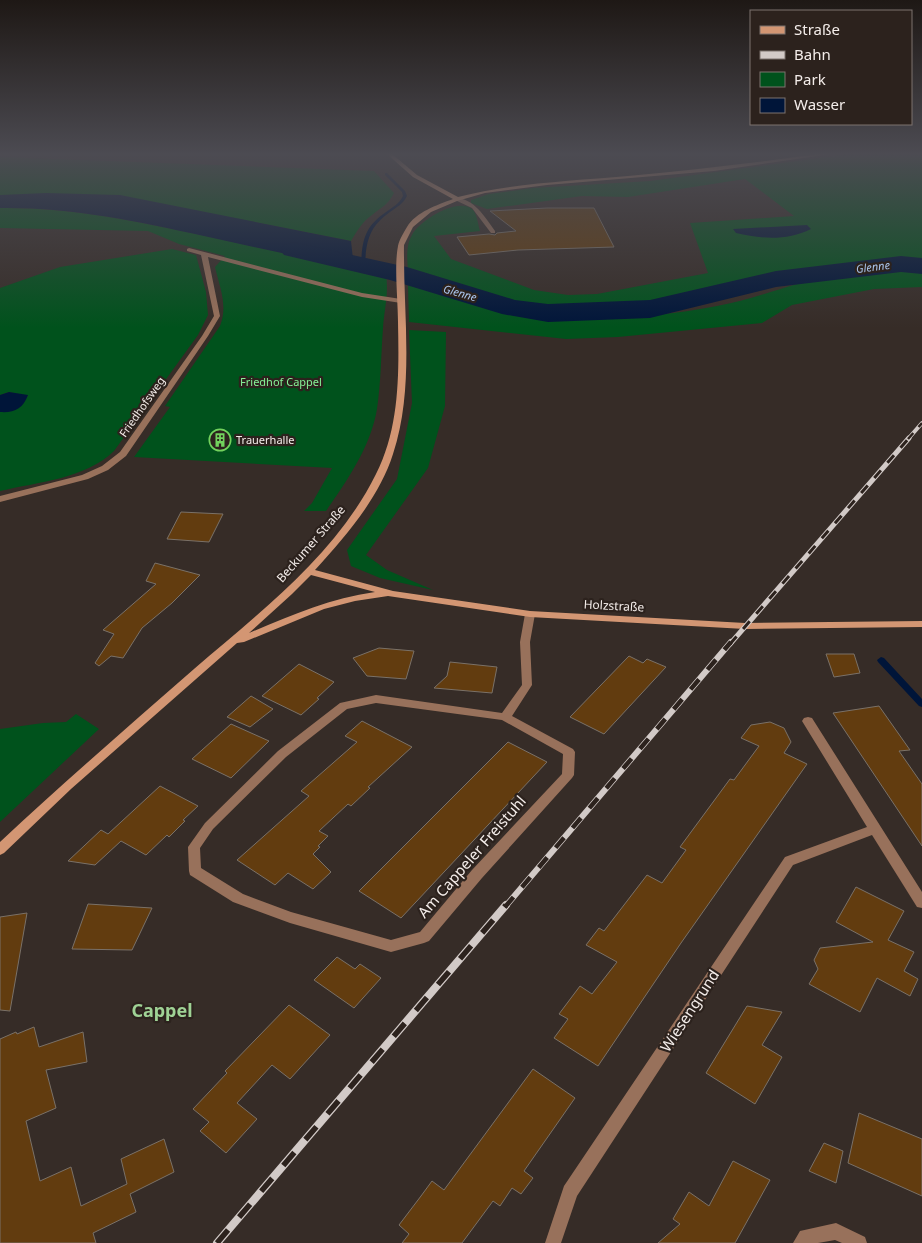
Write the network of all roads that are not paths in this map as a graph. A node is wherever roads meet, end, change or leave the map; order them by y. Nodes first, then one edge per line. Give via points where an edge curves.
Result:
1 (429, 212) edge
2 (478, 212) edge
3 (492, 232) dead end
4 (190, 250) dead end
5 (204, 254) junction
6 (401, 301) junction
7 (0, 498) edge
8 (308, 571) junction
9 (392, 594) junction
10 (530, 614) junction
11 (922, 624) edge
12 (232, 643) junction
13 (505, 717) junction
14 (808, 722) dead end
15 (875, 829) junction
16 (0, 850) edge
17 (922, 903) edge
18 (552, 1243) edge
19 (801, 1243) edge
20 (860, 1243) edge

1 - 6 main road, Beckumer Straße via 408,228 403,236
2 - 3 street
4 - 5 street
5 - 6 street via 362,295
5 - 7 street, Friedhofsweg via 217,316 123,454 105,468 85,477
6 - 8 main road, Beckumer Straße via 400,394 389,453 379,477 356,513
8 - 9 main road, Holzstraße
8 - 12 main road, Beckumer Straße
9 - 10 main road, Holzstraße
9 - 12 main road via 355,598 321,607
10 - 11 main road, Holzstraße via 745,626
10 - 13 street via 525,642 527,685
12 - 16 main road, Beckumer Straße via 74,780
13 - 13 street, Am Cappeler Freistuhl via 569,752 568,775 424,937 391,946 290,917 238,898 195,871 194,847 210,826 282,754 344,706 376,699
14 - 15 street
15 - 17 street
15 - 18 street, Wiesengrund via 789,861 570,1192
19 - 20 street via 806,1237 836,1231

